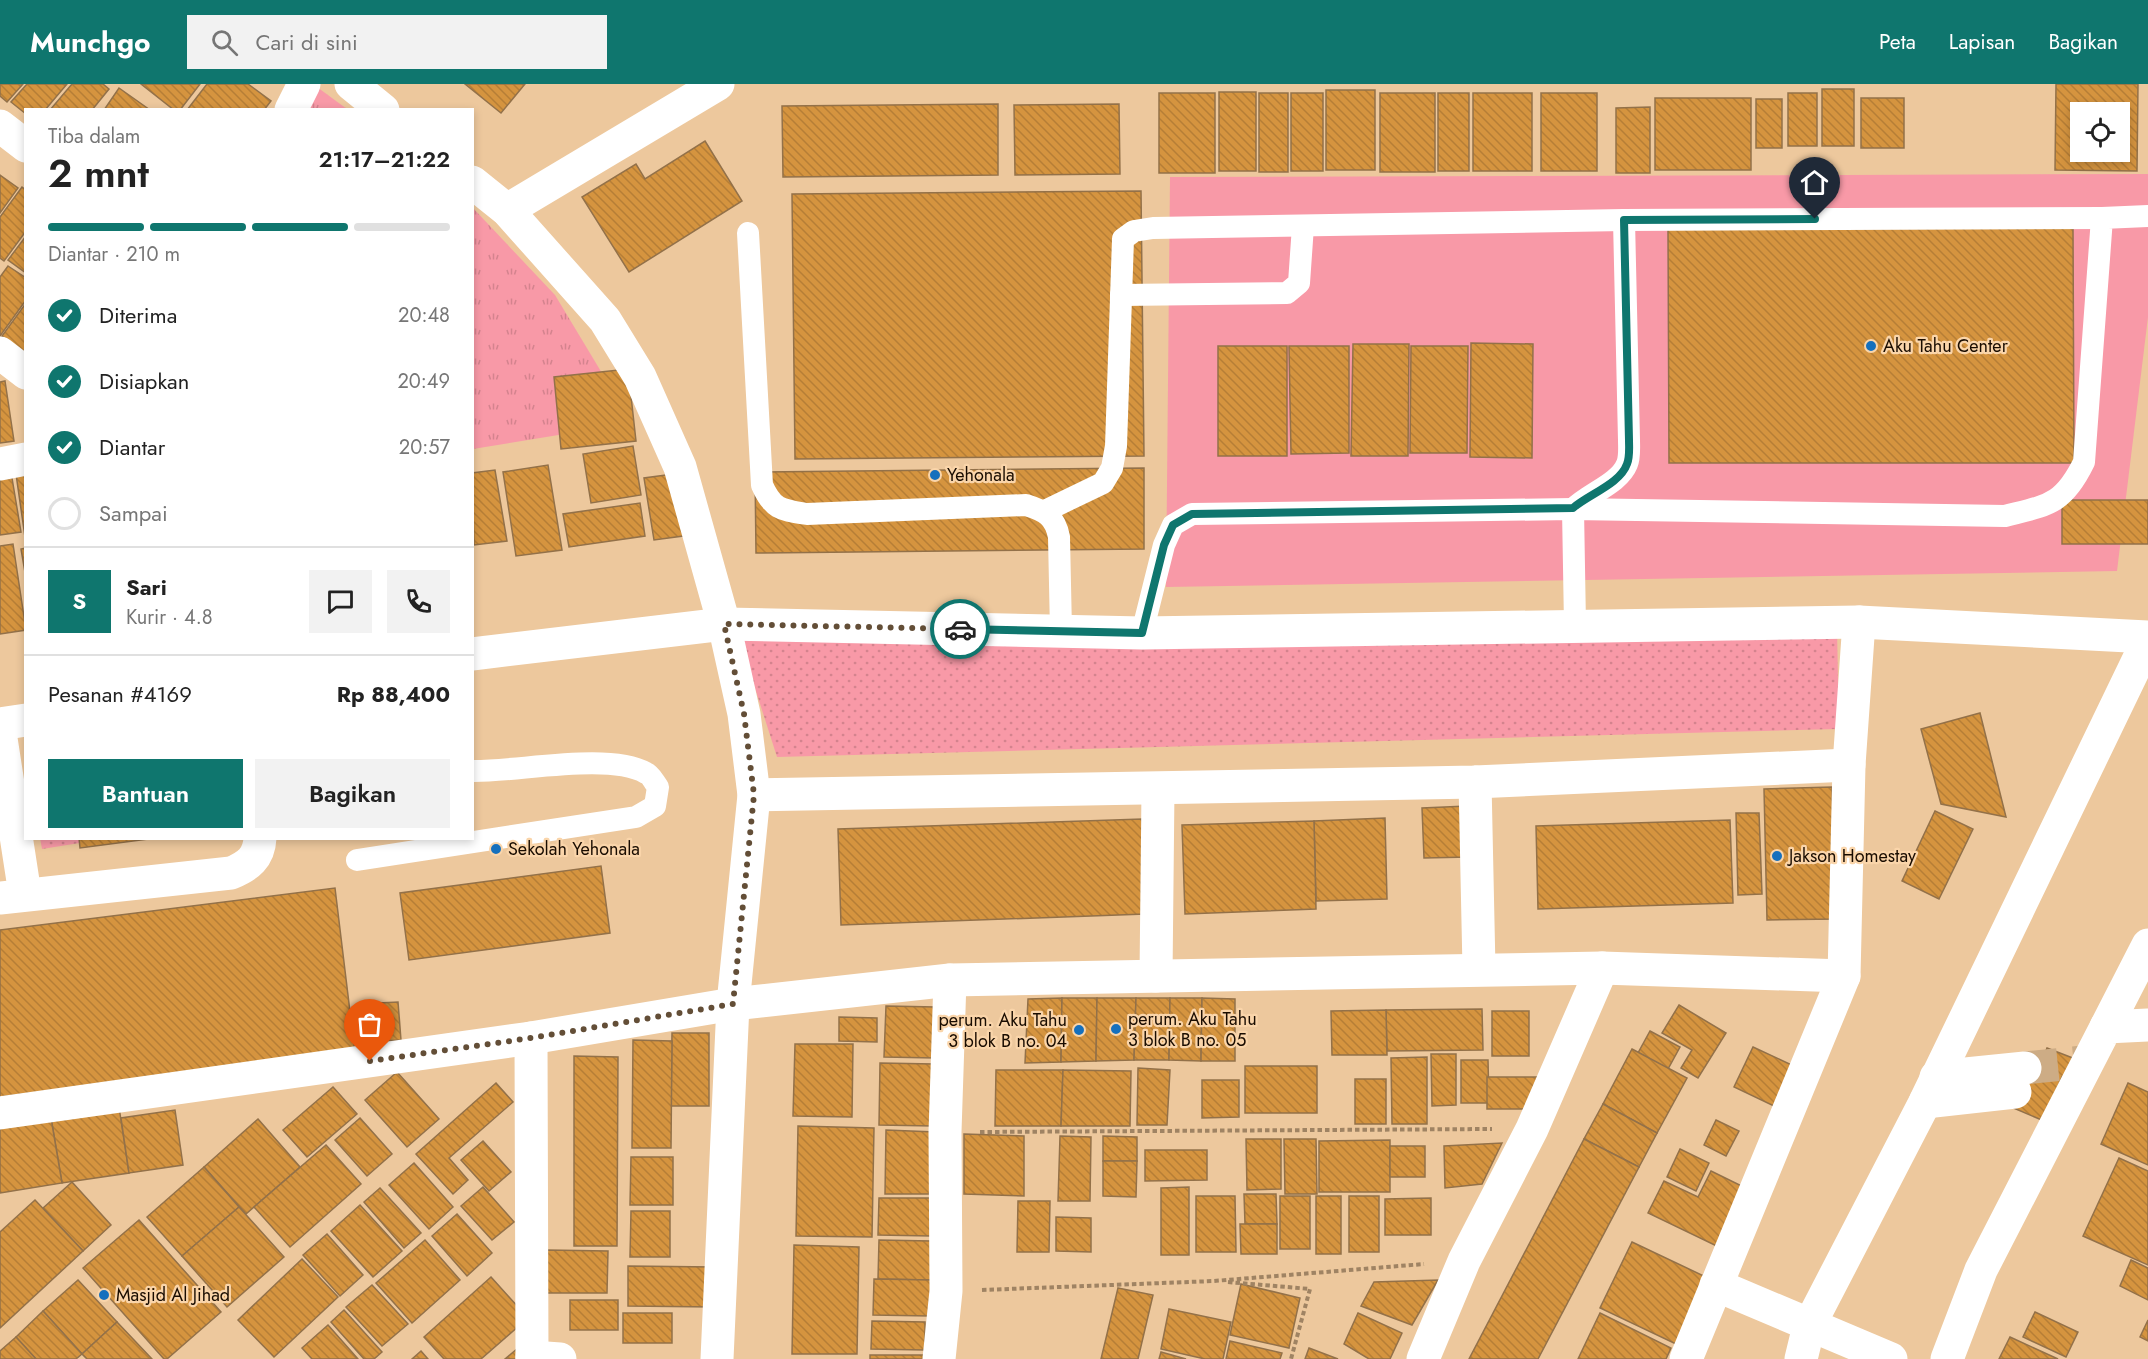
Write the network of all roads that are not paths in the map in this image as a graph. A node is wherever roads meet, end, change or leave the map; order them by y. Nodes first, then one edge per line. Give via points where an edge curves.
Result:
1 (304, 84) edge
2 (351, 84) edge
3 (718, 84) edge
4 (292, 108) edge
5 (381, 108) edge
6 (0, 126) edge
7 (24, 144) edge
8 (474, 184) edge
9 (507, 210) junction
10 (2148, 216) edge
11 (2102, 218) junction
12 (1624, 220) junction
13 (1303, 226) junction
14 (748, 233) dead end
15 (1121, 295) junction
16 (0, 353) edge
17 (24, 372) edge
18 (24, 459) edge
19 (0, 464) edge
20 (1573, 508) junction
21 (1045, 510) junction
22 (1859, 622) junction
23 (724, 624) junction
24 (1575, 625) junction
25 (1061, 631) junction
26 (1142, 633) junction
27 (2148, 638) edge
28 (474, 654) edge
29 (24, 720) edge
30 (0, 724) edge
31 (0, 732) edge
32 (1849, 765) junction
33 (474, 771) edge
34 (1475, 782) junction
35 (1158, 789) junction
36 (754, 795) junction
37 (260, 840) edge
38 (357, 860) dead end
39 (12, 896) edge
40 (2148, 945) edge
41 (1602, 968) junction
42 (1479, 969) junction
43 (1156, 976) junction
44 (1844, 976) junction
45 (950, 980) junction
46 (733, 1004) junction
47 (2148, 1025) edge
48 (2106, 1027) junction
49 (531, 1038) junction
50 (2020, 1080) tunnel mouth
51 (1931, 1090) junction
52 (0, 1113) edge
53 (1716, 1285) junction
54 (1809, 1326) junction
55 (541, 1358) edge
56 (717, 1359) edge
57 (939, 1359) edge
58 (1423, 1359) edge
59 (1686, 1359) edge
60 (1800, 1359) edge
61 (1891, 1359) edge
62 (1947, 1359) edge

1 - 4 street
2 - 5 street
3 - 9 street
6 - 7 street
8 - 9 street
9 - 23 street via 605,320 640,377 680,467
10 - 11 lane
11 - 12 lane
11 - 20 lane via 2084,462 2072,486 2050,504 2004,516
12 - 13 lane
12 - 20 lane via 1628,463 1618,477
13 - 15 lane via 1134,231 1123,239
13 - 15 lane via 1299,283 1287,293
14 - 21 lane via 762,485 768,499 781,510 807,514 1026,505
15 - 21 lane via 1112,468 1103,483
16 - 17 street
18 - 19 street
20 - 24 lane
20 - 26 lane via 1192,514 1173,525 1164,545
21 - 25 lane via 1056,524 1059,537
22 - 24 street
22 - 27 street
22 - 32 street
23 - 25 street
23 - 28 street
23 - 36 street via 744,714
24 - 26 street
25 - 26 street
27 - 51 street
29 - 30 street
31 - 39 street
32 - 34 street
32 - 44 street
33 - 38 lane via 623,765 647,773 658,787 655,806 636,817
34 - 35 street
34 - 42 street
35 - 36 street
35 - 43 street
36 - 46 street
37 - 39 street via 250,864 231,873
40 - 48 street
41 - 42 street
41 - 44 street
41 - 58 street via 1532,1129 1464,1261
42 - 43 street
43 - 45 street
44 - 53 street
45 - 46 street
45 - 57 street via 945,1132 946,1292
46 - 49 street
46 - 56 street
47 - 48 street
48 - 62 street via 2076,1074 1981,1270
49 - 52 street
49 - 55 street
50 - 51 street
51 - 54 street
53 - 54 street
53 - 59 street
54 - 60 street
54 - 61 street

